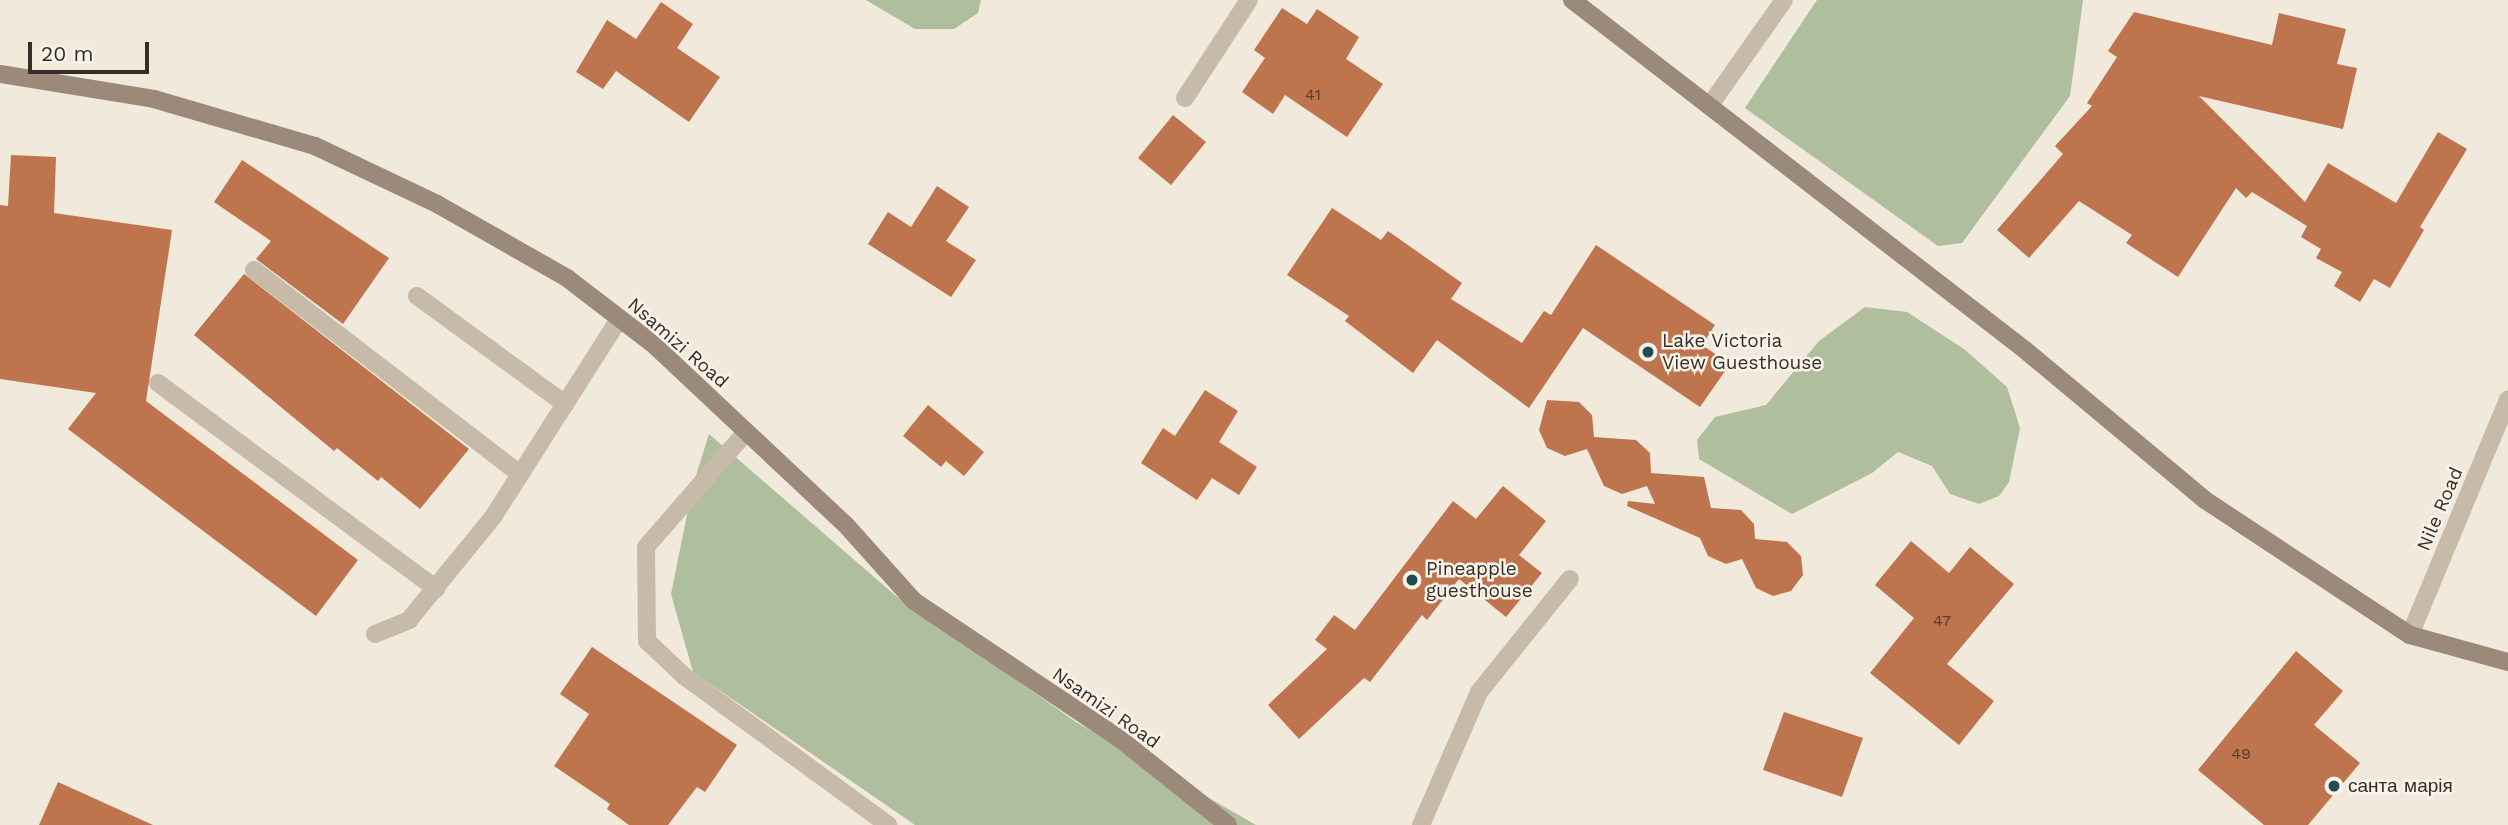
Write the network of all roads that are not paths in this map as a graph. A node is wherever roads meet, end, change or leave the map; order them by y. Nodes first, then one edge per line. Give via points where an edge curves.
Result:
1 (1249, 0) edge
2 (1572, 0) edge
3 (1784, 0) edge
4 (0, 75) edge
5 (1185, 98) dead end
6 (1710, 105) junction
7 (254, 270) dead end
8 (417, 296) dead end
9 (619, 319) junction
10 (158, 383) dead end
11 (2508, 400) edge
12 (565, 404) junction
13 (746, 432) junction
14 (520, 474) junction
15 (1570, 579) dead end
16 (436, 589) junction
17 (376, 634) dead end
18 (2410, 635) junction
19 (2508, 662) edge
20 (888, 825) edge
21 (1228, 825) edge
22 (1421, 825) edge

1 - 5 street
2 - 6 street
3 - 6 street
4 - 9 street, Nsamizi Road via 154,99 315,146 460,218 567,278
6 - 18 street via 2025,349 2205,500
7 - 14 street
8 - 12 street
9 - 12 street
9 - 13 street, Nsamizi Road via 653,344
10 - 16 street
11 - 18 street, Nile Road
12 - 14 street
13 - 20 street via 646,547 647,640 684,676
13 - 21 street, Nsamizi Road via 845,524 914,601 1120,739
14 - 16 street via 493,517
15 - 22 street via 1479,692
16 - 17 street via 409,620
18 - 19 street

